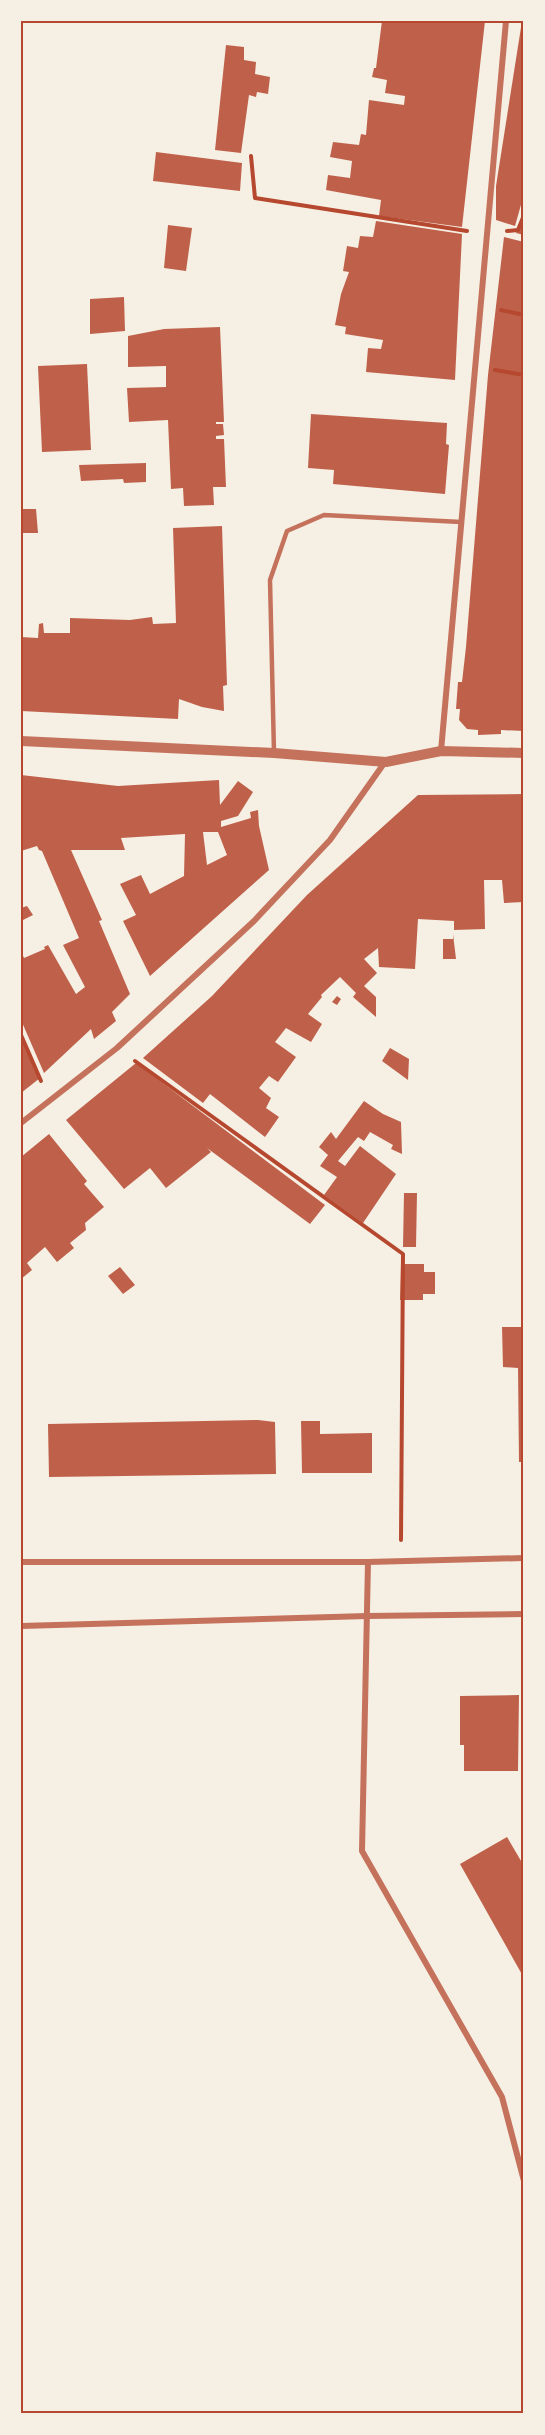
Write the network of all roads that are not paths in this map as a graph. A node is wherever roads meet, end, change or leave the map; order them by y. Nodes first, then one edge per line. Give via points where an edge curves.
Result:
1 (506, 21) edge
2 (462, 522) junction
3 (21, 741) edge
4 (441, 751) junction
5 (274, 753) junction
6 (524, 753) edge
7 (386, 762) junction
8 (21, 1123) edge
9 (524, 1558) edge
10 (21, 1562) edge
11 (368, 1562) junction
12 (524, 1614) edge
13 (367, 1616) junction
14 (21, 1626) edge
15 (524, 2181) edge

1 - 2 street
2 - 4 street
2 - 5 lane via 324,515 287,531 270,580
3 - 5 street
4 - 6 street
4 - 7 street
5 - 7 street
7 - 8 street via 330,840 262,912 117,1048
9 - 11 street
10 - 11 street
11 - 13 street
12 - 13 street
13 - 14 street
13 - 15 street via 362,1851 502,2097

